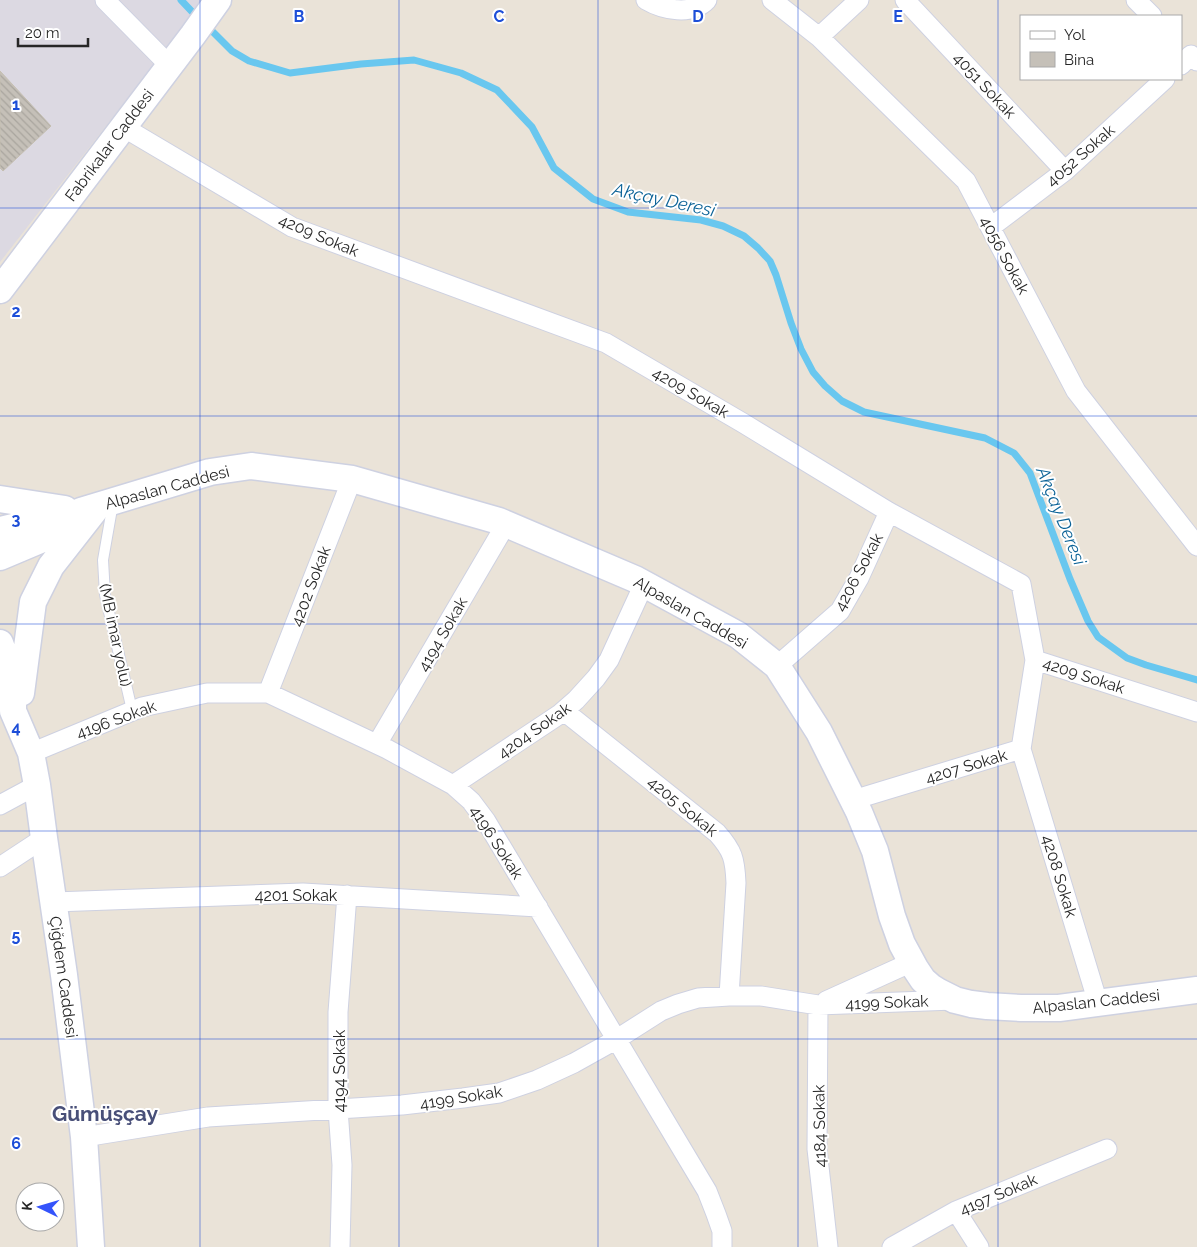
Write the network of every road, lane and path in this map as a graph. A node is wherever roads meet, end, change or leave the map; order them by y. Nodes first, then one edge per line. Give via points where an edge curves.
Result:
1 (105, 0) edge
2 (646, 0) edge
3 (707, 0) edge
4 (772, 0) edge
5 (859, 0) edge
6 (905, 0) edge
7 (1136, 0) edge
8 (215, 4) edge
9 (1151, 15) edge
10 (819, 37) junction
11 (170, 66) junction
12 (1164, 80) edge
13 (123, 127) junction
14 (1065, 171) junction
15 (991, 227) junction
16 (0, 290) edge
17 (352, 479) junction
18 (0, 499) edge
19 (98, 506) junction
20 (889, 512) junction
21 (55, 522) junction
22 (506, 524) junction
23 (0, 530) edge
24 (1197, 546) edge
25 (0, 557) edge
26 (644, 584) junction
27 (0, 643) edge
28 (1035, 660) junction
29 (776, 666) junction
30 (268, 694) junction
31 (132, 710) junction
32 (564, 711) junction
33 (10, 712) edge
34 (1197, 712) edge
35 (377, 744) junction
36 (1021, 749) junction
37 (31, 753) junction
38 (37, 785) junction
39 (453, 786) junction
40 (853, 800) junction
41 (0, 805) edge
42 (44, 838) junction
43 (0, 867) edge
44 (347, 895) junction
45 (54, 902) junction
46 (538, 907) junction
47 (912, 962) junction
48 (1197, 990) edge
49 (729, 996) junction
50 (955, 1000) junction
51 (818, 1004) junction
52 (1098, 1004) junction
53 (617, 1039) junction
54 (338, 1109) junction
55 (84, 1137) junction
56 (1107, 1149) dead end
57 (956, 1211) junction
58 (91, 1247) edge
59 (340, 1247) edge
60 (722, 1247) edge
61 (828, 1247) edge
62 (892, 1247) edge
63 (978, 1247) edge

1 - 11 street
2 - 3 street via 685,10
4 - 10 street, 4056 Sokak
5 - 10 street
6 - 14 street, 4051 Sokak
7 - 9 street
8 - 11 street, Fabrikalar Caddesi
10 - 15 street, 4056 Sokak via 966,181
11 - 13 street, Fabrikalar Caddesi
12 - 14 street, 4052 Sokak
13 - 16 street, Fabrikalar Caddesi
13 - 20 street, 4209 Sokak via 292,227 606,343
14 - 15 street, 4052 Sokak
15 - 24 street, 4056 Sokak via 1076,390
17 - 19 street, Alpaslan Caddesi via 251,466 210,472
17 - 22 street, Alpaslan Caddesi
17 - 30 street, 4202 Sokak
18 - 19 street
19 - 21 street, Alpaslan Caddesi
19 - 31 lane, (MB imar yolu) via 105,595
19 - 33 street via 51,566 33,602
20 - 28 street, 4209 Sokak via 1021,584
20 - 29 street, 4206 Sokak via 840,611
21 - 23 street via 38,521
21 - 25 street via 44,538
22 - 26 street, Alpaslan Caddesi
22 - 35 street, 4194 Sokak
26 - 29 street, Alpaslan Caddesi via 738,635
26 - 32 street, 4204 Sokak via 609,660
27 - 33 street via 13,678
28 - 34 street, 4209 Sokak
28 - 36 street, 4207 Sokak
29 - 40 street, Alpaslan Caddesi via 819,732
30 - 31 street, 4196 Sokak via 207,692
30 - 35 street, 4196 Sokak
31 - 37 street, 4196 Sokak
32 - 39 street, 4204 Sokak
32 - 49 street, 4205 Sokak via 717,833 732,853 736,864 736,883
33 - 37 street, Çiğdem Caddesi
35 - 39 street, 4196 Sokak
36 - 40 street, 4207 Sokak
36 - 52 street, 4208 Sokak
37 - 38 street, Çiğdem Caddesi
38 - 41 street
38 - 42 street, Çiğdem Caddesi
39 - 46 street, 4196 Sokak via 471,801 486,821
40 - 47 street, Alpaslan Caddesi via 875,851 902,944
42 - 43 street
42 - 45 street, Çiğdem Caddesi
44 - 45 street, 4201 Sokak via 303,893
44 - 46 street, 4201 Sokak
44 - 54 street, 4194 Sokak via 338,1012
45 - 55 street, Çiğdem Caddesi
46 - 53 street, 4196 Sokak
47 - 50 street, Alpaslan Caddesi via 923,980
47 - 51 street, 4199 Sokak
48 - 52 street, Alpaslan Caddesi
49 - 51 street, 4199 Sokak via 761,996
49 - 53 street, 4199 Sokak via 698,998 678,1004
50 - 51 street, 4199 Sokak
50 - 52 street, Alpaslan Caddesi via 1021,1008
51 - 61 street, 4184 Sokak via 817,1150
53 - 54 street, 4199 Sokak via 537,1080 499,1093
53 - 60 street, 4196 Sokak via 707,1191 722,1231
54 - 55 street, 4199 Sokak via 208,1117
54 - 59 street, 4194 Sokak via 342,1165
55 - 58 street, Çiğdem Caddesi
56 - 57 street, 4197 Sokak
57 - 62 street, 4197 Sokak
57 - 63 street

